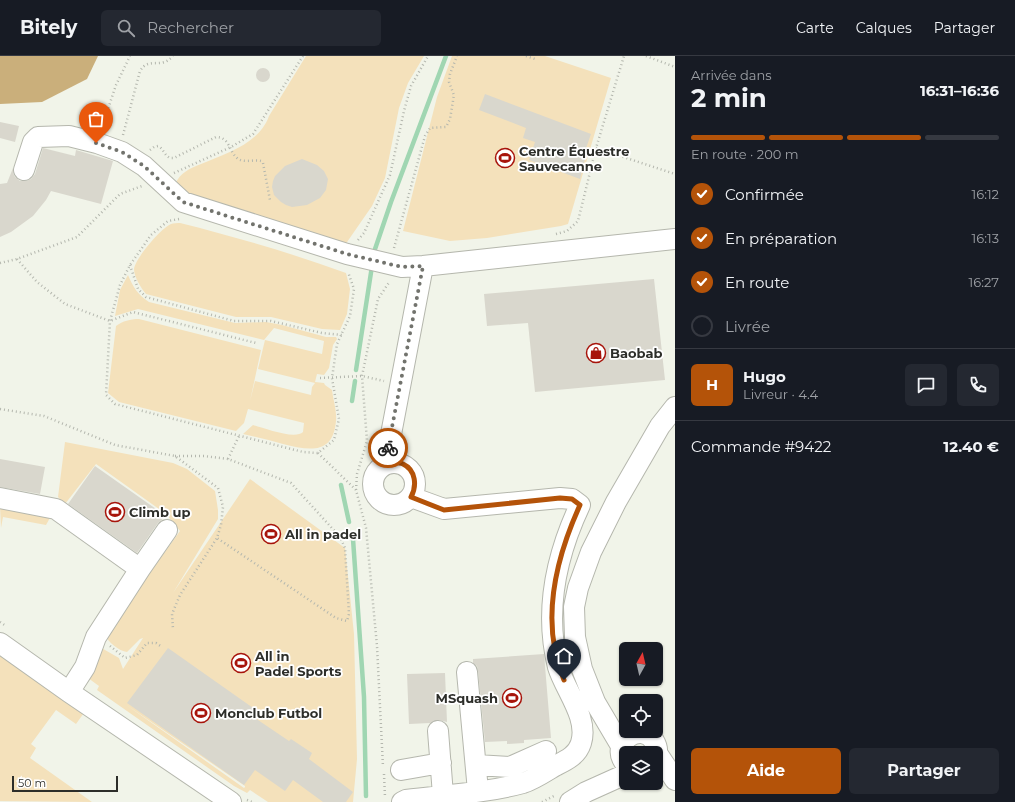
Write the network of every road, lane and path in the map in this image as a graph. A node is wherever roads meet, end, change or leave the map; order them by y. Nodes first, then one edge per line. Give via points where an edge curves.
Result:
1 (130, 56) edge
2 (173, 56) edge
3 (303, 56) edge
4 (428, 56) edge
5 (526, 56) edge
6 (624, 56) edge
7 (646, 56) edge
8 (535, 59) dead end
9 (675, 67) edge
10 (96, 143) junction
11 (231, 147) junction
12 (596, 148) junction
13 (119, 151) junction
14 (144, 166) junction
15 (24, 170) dead end
16 (675, 174) edge
17 (159, 180) junction
18 (270, 200) dead end
19 (183, 202) junction
20 (553, 234) dead end
21 (675, 239) edge
22 (394, 247) dead end
23 (400, 248) dead end
24 (347, 254) junction
25 (17, 259) junction
26 (0, 263) edge
27 (130, 265) junction
28 (423, 266) junction
29 (110, 321) junction
30 (342, 334) junction
31 (256, 343) dead end
32 (320, 378) dead end
33 (332, 378) junction
34 (400, 386) junction
35 (675, 407) edge
36 (0, 409) edge
37 (238, 436) junction
38 (318, 453) junction
39 (175, 456) junction
40 (228, 458) junction
41 (390, 462) junction
42 (411, 497) junction
43 (0, 498) edge
44 (167, 530) dead end
45 (218, 538) junction
46 (140, 569) junction
47 (173, 629) dead end
48 (96, 637) junction
49 (0, 643) edge
50 (162, 647) dead end
51 (467, 672) dead end
52 (70, 692) junction
53 (438, 731) dead end
54 (627, 742) edge
55 (656, 746) edge
56 (546, 751) dead end
57 (441, 763) junction
58 (663, 763) edge
59 (476, 765) junction
60 (401, 770) dead end
61 (619, 777) edge
62 (675, 780) edge
63 (663, 783) edge
64 (675, 791) edge
65 (488, 794) edge
66 (443, 795) junction
67 (578, 797) edge
68 (238, 801) edge
69 (394, 801) edge
70 (252, 802) edge

1 - 10 path via 116,85
2 - 13 path via 164,62 146,63 140,71
3 - 11 path via 253,134
4 - 24 path via 411,86 390,175 364,234
5 - 8 path
6 - 12 path
7 - 9 path
10 - 13 street
10 - 15 street via 69,136 38,137 33,142
11 - 14 path via 222,138 216,137 170,158 166,156 163,148 158,146 144,156
11 - 17 path
11 - 18 path via 236,157 263,163
12 - 16 path
12 - 20 path via 578,221 567,230
13 - 14 street
14 - 17 street
17 - 19 street
17 - 25 path via 120,194 77,237
19 - 24 street
19 - 27 path via 179,219 168,221 151,235
21 - 28 street
22 - 23 path
24 - 28 street via 402,267
24 - 30 path via 348,271 354,289 350,316
25 - 26 path
25 - 29 path via 37,282 64,304
27 - 29 path via 120,285
27 - 30 path via 138,289 146,297 234,321 271,321 322,333
28 - 34 street
29 - 31 path via 133,312
29 - 37 path via 106,395 115,404
30 - 33 path via 337,344
32 - 33 path
33 - 34 path via 362,376
33 - 38 path via 339,420 334,440
34 - 41 street via 388,450
35 - 54 street via 660,426 616,502 591,552 574,607 575,637 582,669 595,702
36 - 39 path via 44,416 115,445
37 - 38 path via 303,452
37 - 40 path
38 - 69 path via 356,490 366,528
39 - 40 path
39 - 45 path via 218,488 224,507
40 - 45 path via 291,483 340,537 345,548 349,614 347,621 336,618
41 - 42 street via 403,464 412,471 415,481
41 - 42 street via 381,466 374,474 372,486 376,496 384,504 396,505
42 - 65 street via 444,510 560,498 572,499 580,505 562,553 553,588 551,624 558,667 581,720 581,745 573,757 524,783
43 - 46 street via 56,509
44 - 46 street
45 - 47 path via 180,595 172,614
46 - 48 street
48 - 50 path via 125,658 137,654 147,643 156,643
48 - 52 street via 85,667
49 - 52 street
51 - 59 street
52 - 68 street
53 - 57 street
54 - 55 street via 644,734 652,738
54 - 67 street
56 - 59 street via 510,767
57 - 60 street
57 - 66 street
58 - 62 street
59 - 65 street
61 - 67 street
63 - 64 street
65 - 66 street
66 - 69 street
68 - 70 path

